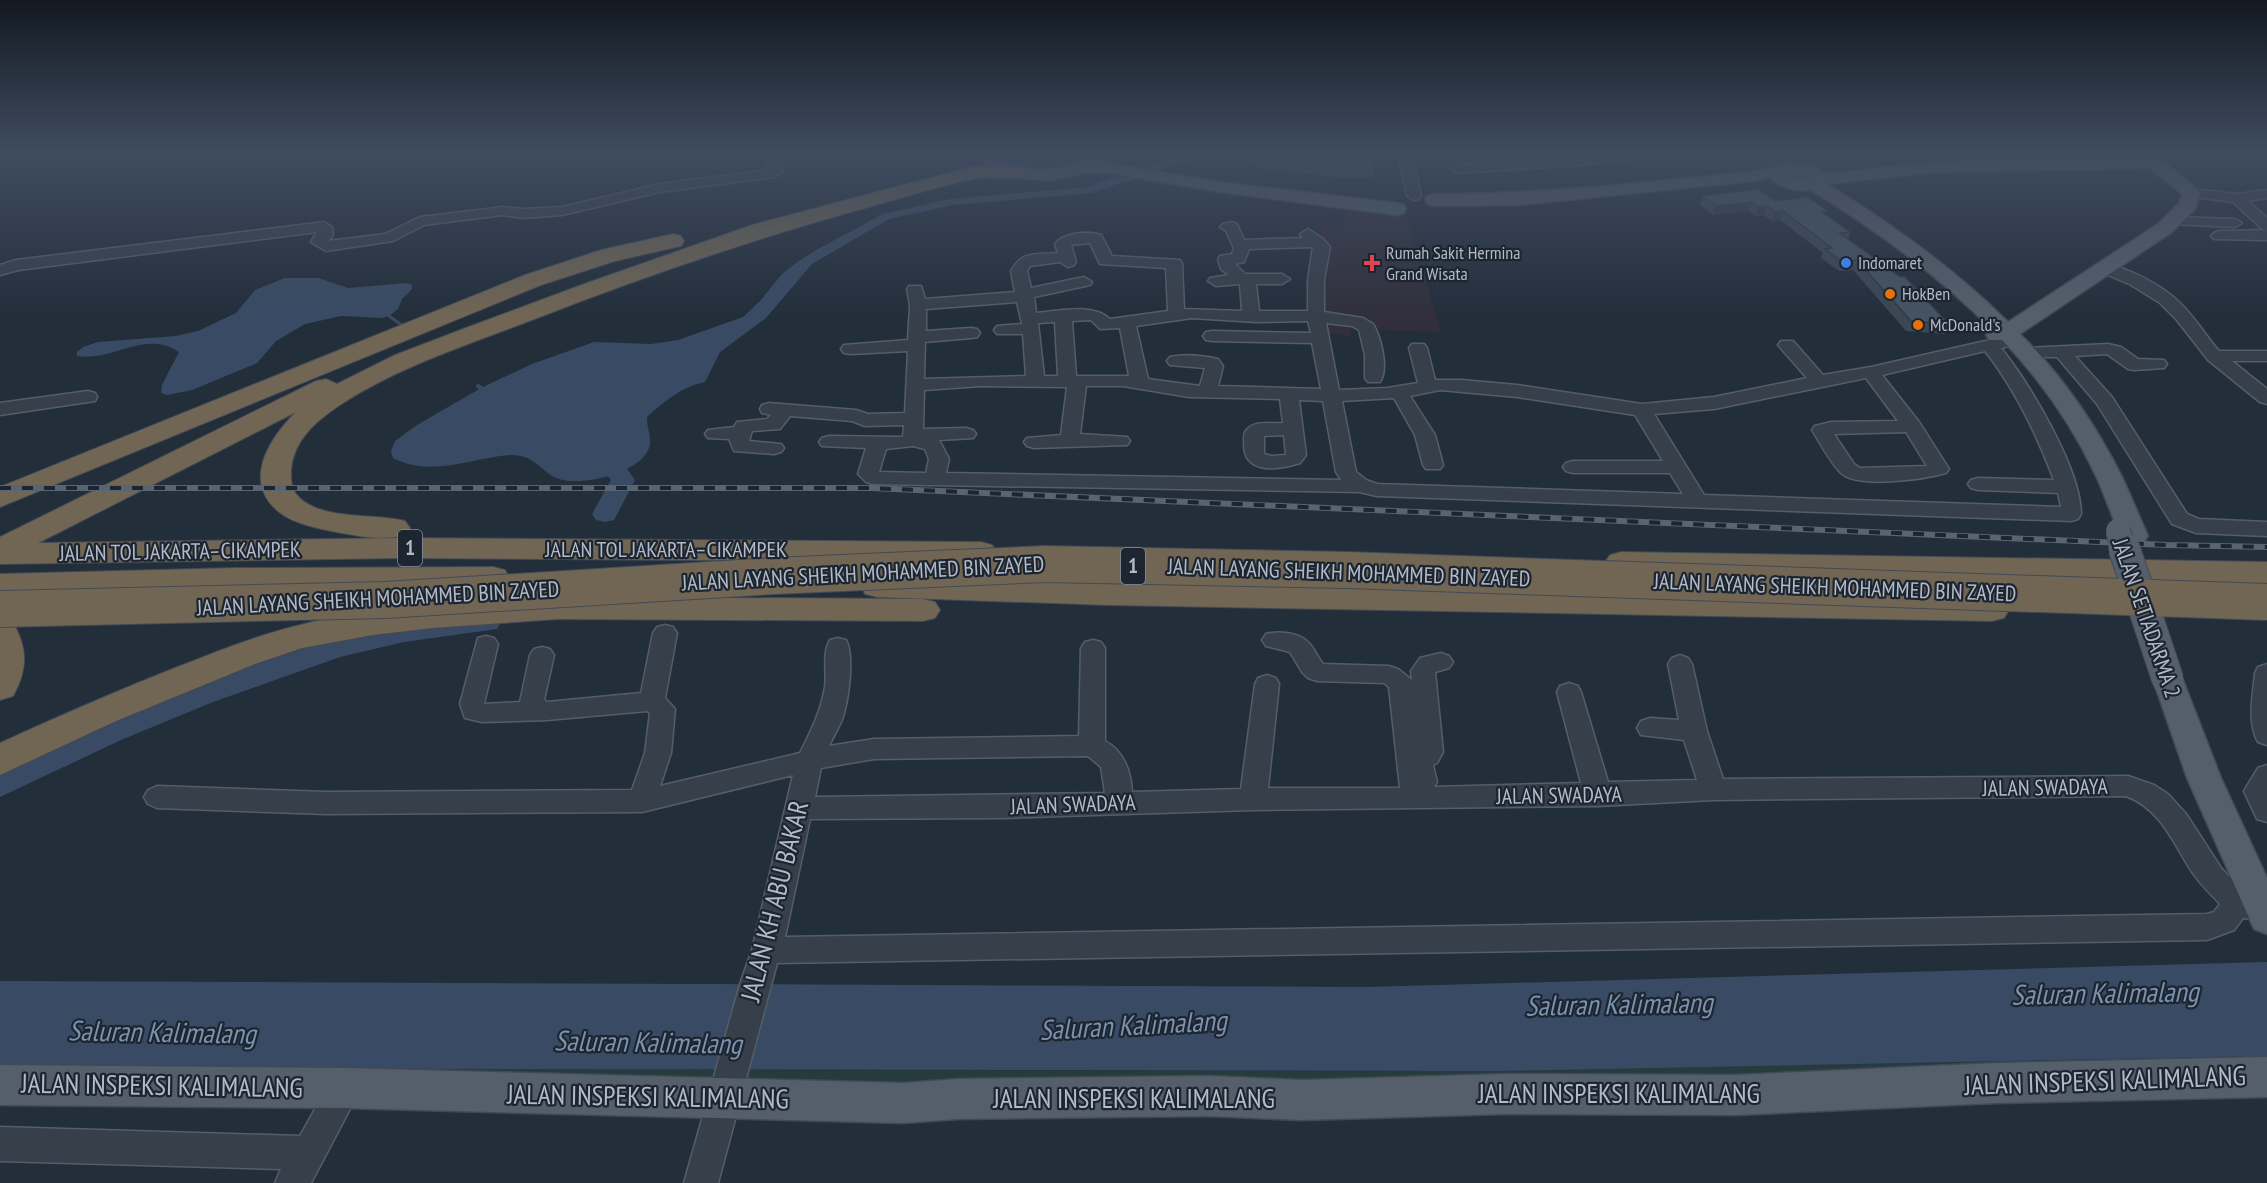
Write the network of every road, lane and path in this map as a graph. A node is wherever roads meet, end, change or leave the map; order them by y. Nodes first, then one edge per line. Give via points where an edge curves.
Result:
1 (577, 206) edge
2 (825, 206) edge
3 (847, 206) edge
4 (1396, 206) edge
5 (1500, 206) edge
6 (1845, 206) edge
7 (1851, 206) edge
8 (2187, 206) edge
9 (2246, 206) edge
10 (1418, 209) joint
11 (2174, 221) junction
12 (2235, 223) dead end
13 (781, 224) junction
14 (2267, 226) edge
15 (1228, 227) dead end
16 (742, 228) junction
17 (2267, 235) edge
18 (2219, 236) dead end
19 (48, 248) dead end
20 (1241, 250) junction
21 (1207, 255) dead end
22 (29, 265) junction
23 (2105, 268) junction
24 (0, 270) edge
25 (1244, 279) junction
26 (1282, 279) dead end
27 (1216, 281) dead end
28 (1084, 282) dead end
29 (986, 285) dead end
30 (1025, 290) junction
31 (1981, 304) junction
32 (2035, 313) junction
33 (1176, 314) junction
34 (1063, 316) junction
35 (1316, 316) junction
36 (1256, 317) junction
37 (1127, 322) junction
38 (1030, 323) junction
39 (1003, 330) dead end
40 (971, 333) dead end
41 (1212, 336) dead end
42 (1318, 338) junction
43 (916, 341) junction
44 (2006, 341) junction
45 (1065, 345) junction
46 (1786, 345) dead end
47 (1033, 347) junction
48 (1418, 348) dead end
49 (850, 349) dead end
50 (2062, 351) junction
51 (2214, 356) junction
52 (2267, 356) edge
53 (1176, 361) dead end
54 (2158, 364) dead end
55 (1871, 372) junction
56 (1374, 378) dead end
57 (1035, 381) junction
58 (1819, 381) junction
59 (1072, 382) junction
60 (1140, 384) junction
61 (917, 385) junction
62 (1428, 387) junction
63 (1208, 392) junction
64 (1399, 392) junction
65 (1261, 394) junction
66 (1288, 394) junction
67 (2265, 395) edge
68 (1332, 396) junction
69 (88, 397) dead end
70 (2, 410) edge
71 (1642, 410) junction
72 (1912, 426) junction
73 (1262, 428) junction
74 (1291, 429) junction
75 (914, 432) junction
76 (741, 433) junction
77 (715, 434) dead end
78 (966, 434) dead end
79 (1070, 440) junction
80 (1120, 441) dead end
81 (829, 442) dead end
82 (1034, 442) dead end
83 (878, 443) junction
84 (774, 448) dead end
85 (1433, 465) dead end
86 (1573, 467) dead end
87 (1678, 467) junction
88 (935, 479) junction
89 (1978, 484) dead end
90 (1359, 486) junction
91 (2067, 488) junction
92 (0, 498) edge
93 (1698, 502) junction
94 (70, 507) junction
95 (2267, 529) edge
96 (0, 539) edge
97 (821, 549) junction
98 (0, 552) edge
99 (2267, 573) edge
100 (0, 585) edge
101 (2267, 602) edge
102 (1650, 604) junction
103 (0, 609) edge
104 (2267, 611) edge
105 (2267, 616) edge
106 (0, 627) edge
107 (665, 633) dead end
108 (1274, 640) dead end
109 (486, 644) dead end
110 (838, 646) dead end
111 (1093, 648) dead end
112 (542, 655) dead end
113 (1441, 662) dead end
114 (1680, 664) dead end
115 (2267, 673) edge
116 (1267, 684) dead end
117 (0, 687) edge
118 (1569, 692) dead end
119 (652, 701) junction
120 (533, 710) junction
121 (1650, 728) dead end
122 (1694, 731) junction
123 (2267, 735) edge
124 (1092, 746) junction
125 (810, 759) junction
126 (0, 760) edge
127 (2267, 775) edge
128 (1713, 790) junction
129 (1598, 795) junction
130 (156, 797) dead end
131 (1422, 798) junction
132 (1253, 799) junction
133 (642, 801) junction
134 (1119, 803) junction
135 (799, 808) junction
136 (2267, 811) edge
137 (2260, 903) edge
138 (767, 950) junction
139 (2267, 1077) edge
140 (0, 1085) edge
141 (345, 1088) junction
142 (725, 1089) junction
143 (0, 1144) edge
144 (308, 1153) junction
145 (292, 1183) edge
146 (700, 1183) edge

1 - 22 street via 551,212 503,211 420,221 388,238 326,246 319,242 325,235 324,228
2 - 16 highway
3 - 13 highway
4 - 10 main road
5 - 10 main road
6 - 44 main road via 1898,246
7 - 31 main road via 1898,237
8 - 11 main road
9 - 14 street
11 - 12 street
11 - 23 main road
13 - 94 highway via 609,275 450,332
13 - 97 highway via 615,280 368,378 317,408 289,435 277,460 276,487 287,503 310,516 351,526 496,532 744,532 776,535
15 - 20 street via 1232,227
16 - 92 highway via 609,255 533,280
16 - 94 highway via 599,268 458,321 290,394
17 - 18 street
19 - 22 street
20 - 21 street
20 - 25 street via 1238,259 1226,262 1229,270
20 - 35 street via 1316,244
22 - 24 street
23 - 32 main road
23 - 51 street via 2136,280 2162,297 2181,314
25 - 26 street
25 - 27 street
25 - 36 street via 1250,310
28 - 30 street
29 - 30 street
30 - 33 street via 1019,271 1024,261 1067,259 1063,244 1068,240 1096,238 1106,261 1181,262
30 - 38 street
30 - 43 street via 917,297
31 - 32 main road via 2008,313
31 - 44 main road
32 - 44 main road
33 - 36 street
33 - 37 street
34 - 37 street via 1096,316 1106,325
34 - 38 street
34 - 45 street
35 - 36 street
35 - 42 street
35 - 56 street via 1357,322 1366,328 1374,355
37 - 60 street
38 - 39 street
38 - 47 street
40 - 43 street
41 - 42 street
42 - 68 street
43 - 49 street
43 - 61 street
44 - 50 street
44 - 55 street
44 - 91 street via 2012,373
44 - 137 main road, JALAN SETIADARMA 2 via 2068,408 2105,468 2204,778
45 - 47 street
45 - 59 street
46 - 58 street
47 - 57 street
48 - 62 street
50 - 54 street via 2108,349 2134,365
50 - 95 street via 2105,401 2180,519 2196,526
51 - 52 street
51 - 67 street
53 - 63 street via 1212,363
55 - 58 street
55 - 72 street
57 - 59 street
57 - 61 street
58 - 71 street via 1714,403
59 - 60 street
59 - 79 street
60 - 63 street
61 - 75 street
62 - 64 street
62 - 71 street via 1484,387
63 - 65 street
64 - 68 street
64 - 85 street via 1425,435
65 - 66 street
65 - 73 street
66 - 68 street
66 - 74 street
68 - 90 street via 1346,472
69 - 70 street
71 - 87 street
72 - 72 street via 1939,465 1937,470 1853,472 1822,432 1831,428
73 - 74 street
73 - 74 street via 1254,433 1254,456 1262,461 1293,459 1296,455
75 - 76 street via 856,416 777,410 773,424 744,426
75 - 78 street
75 - 83 street via 901,443
75 - 88 street via 937,452
76 - 77 street
76 - 84 street via 741,447
79 - 80 street
79 - 82 street
81 - 83 street
83 - 88 street via 870,477
86 - 87 street
87 - 93 street
88 - 90 street
89 - 91 street
90 - 93 street via 1377,490
91 - 93 street via 2073,511 2066,515
94 - 96 highway
94 - 98 highway
97 - 98 highway, JALAN TOL JAKARTA–CIKAMPEK / 1
97 - 99 highway, JALAN TOL JAKARTA–CIKAMPEK / 1
100 - 102 highway, JALAN TOL JAKARTA–CIKAMPEK / 1 via 477,578
101 - 103 highway, JALAN LAYANG SHEIKH MOHAMMED BIN ZAYED / 1, bridge via 1347,570 1046,564 385,600
102 - 105 highway, JALAN TOL JAKARTA–CIKAMPEK / 1
102 - 126 highway via 1302,612 558,608 432,616 298,637 243,655 103,711
104 - 106 highway, JALAN LAYANG SHEIKH MOHAMMED BIN ZAYED / 1 via 1366,585 1043,581 898,585 378,617
106 - 117 highway via 10,650 8,669
107 - 119 street
108 - 131 street via 1297,644 1317,672 1397,678
109 - 120 street via 472,704 474,711
110 - 125 street, JALAN KH ABU BAKAR via 837,686 830,718
111 - 124 street
112 - 120 street
113 - 131 street via 1428,664 1423,671 1430,752 1419,763
114 - 122 street
115 - 123 street
116 - 132 street
118 - 129 street
119 - 120 street
119 - 133 street via 663,708 658,753
121 - 122 street
122 - 128 street
124 - 125 street via 873,749
124 - 134 street via 1113,762
125 - 133 street
125 - 135 street, JALAN KH ABU BAKAR
127 - 136 street via 2257,791
128 - 129 street, JALAN SWADAYA
128 - 137 street, JALAN SWADAYA via 2128,786 2150,794 2173,814 2211,877 2232,895
129 - 131 street, JALAN SWADAYA
130 - 133 street via 326,803
131 - 132 street, JALAN SWADAYA
132 - 134 street, JALAN SWADAYA
134 - 135 street, JALAN SWADAYA
135 - 138 street, JALAN KH ABU BAKAR
137 - 138 street via 2207,927
138 - 142 street, JALAN KH ABU BAKAR
139 - 142 main road, JALAN INSPEKSI KALIMALANG via 1997,1083 1736,1095 1506,1094 1302,1100 1137,1096 903,1103
140 - 141 main road, JALAN INSPEKSI KALIMALANG
141 - 142 main road, JALAN INSPEKSI KALIMALANG
141 - 144 street
142 - 146 street, JALAN KH ABU BAKAR
143 - 144 street
144 - 145 street

